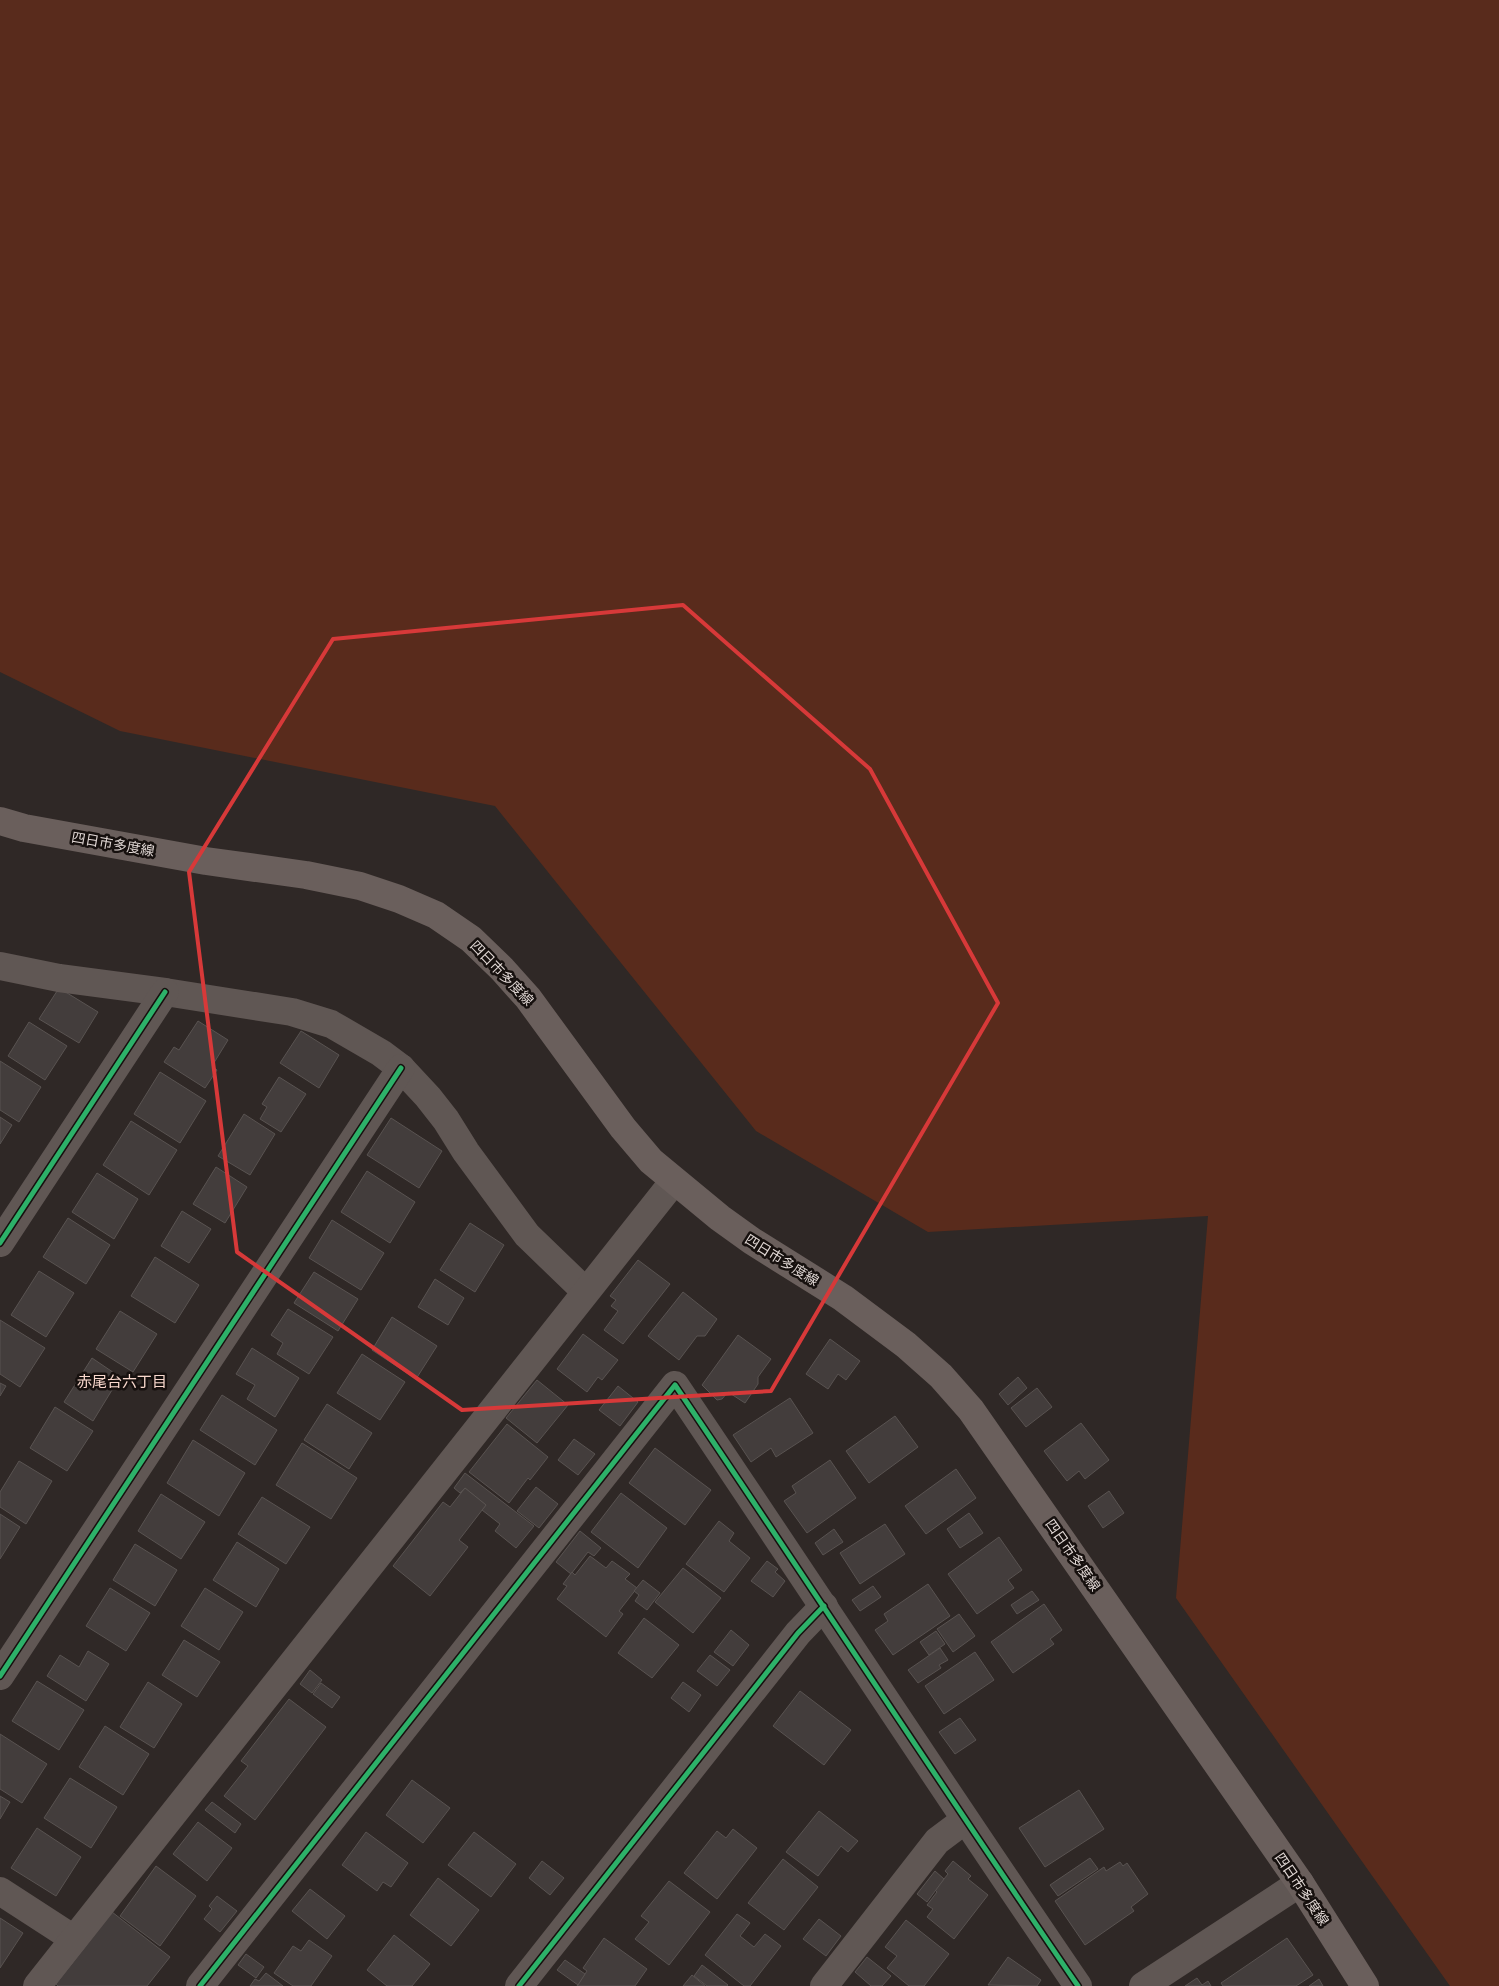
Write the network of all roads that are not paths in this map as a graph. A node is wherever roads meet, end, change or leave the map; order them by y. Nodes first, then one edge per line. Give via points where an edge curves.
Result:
1 (0, 821) edge
2 (0, 966) edge
3 (165, 992) junction
4 (401, 1068) junction
5 (674, 1180) junction
6 (0, 1243) edge
7 (585, 1291) junction
8 (824, 1606) junction
9 (0, 1676) edge
10 (965, 1820) junction
11 (1300, 1883) junction
12 (0, 1891) edge
13 (74, 1938) junction
14 (37, 1986) edge
15 (200, 1986) edge
16 (519, 1986) edge
17 (824, 1986) edge
18 (1078, 1986) edge
19 (1143, 1986) edge
20 (1365, 1986) edge

1 - 5 main road, 四日市多度線 via 206,861 360,886 436,915 502,969 528,998 623,1128 651,1161
2 - 3 street via 59,978
3 - 4 street via 292,1012 330,1024
3 - 6 street
4 - 7 street via 434,1104 527,1235
4 - 9 street
5 - 7 street
5 - 11 main road, 四日市多度線 via 752,1241 843,1298 941,1376 971,1410
7 - 13 street
8 - 10 street
8 - 15 street via 675,1385
8 - 16 street via 798,1633
10 - 17 street via 938,1841
10 - 18 street
11 - 19 street
11 - 20 main road, 四日市多度線
12 - 13 street
13 - 14 street

